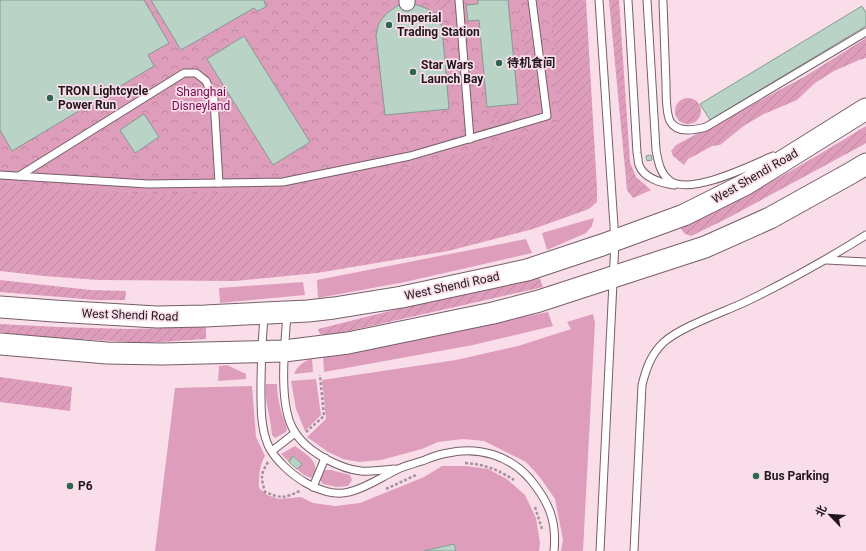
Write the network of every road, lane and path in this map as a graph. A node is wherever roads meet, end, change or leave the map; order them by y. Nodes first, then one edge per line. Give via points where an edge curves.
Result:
1 (459, 0) edge
2 (532, 0) edge
3 (599, 0) edge
4 (628, 0) edge
5 (647, 0) edge
6 (663, 2) dead end
7 (866, 32) edge
8 (866, 109) edge
9 (822, 136) junction
10 (470, 139) junction
11 (866, 164) edge
12 (0, 175) edge
13 (19, 176) junction
14 (219, 183) junction
15 (682, 186) junction
16 (866, 235) edge
17 (615, 241) junction
18 (826, 260) junction
19 (866, 262) edge
20 (614, 277) junction
21 (0, 307) edge
22 (287, 312) junction
23 (264, 313) junction
24 (0, 344) edge
25 (262, 351) junction
26 (284, 351) junction
27 (320, 375) dead end
28 (306, 432) dead end
29 (295, 433) junction
30 (272, 451) junction
31 (324, 458) junction
32 (268, 462) dead end
33 (459, 463) dead end
34 (397, 469) junction
35 (423, 472) dead end
36 (519, 482) dead end
37 (313, 487) junction
38 (381, 491) dead end
39 (305, 493) dead end
40 (534, 502) dead end
41 (543, 532) dead end
42 (554, 551) edge
43 (600, 551) edge
44 (634, 551) edge

1 - 10 lane
2 - 10 lane via 547,116
3 - 17 lane
4 - 15 lane via 640,167 650,178 661,183
5 - 15 lane via 656,150 659,165 669,181
6 - 7 lane via 668,114 675,126 684,130 694,131 706,127
8 - 9 street, West Shendi Road
9 - 15 lane via 717,179
9 - 17 street, West Shendi Road via 746,184 691,212
10 - 14 lane via 410,156 283,182
11 - 20 street via 739,233 706,247
12 - 13 lane
13 - 14 lane via 148,184
13 - 14 lane via 184,73 190,73 206,81 214,99
16 - 18 lane
17 - 20 lane
17 - 22 street, West Shendi Road via 527,270 461,285 334,308
18 - 19 lane
18 - 44 lane via 682,330 664,342 652,356 642,385
20 - 26 street via 539,302 493,313 348,343
20 - 43 lane
21 - 23 street, West Shendi Road via 157,317
22 - 23 street, West Shendi Road
22 - 26 lane
23 - 25 lane
24 - 25 street via 107,353
25 - 26 street
25 - 30 lane via 261,406 264,432
26 - 29 lane via 287,409
27 - 28 path via 324,416
29 - 30 lane
29 - 31 lane via 312,451
30 - 37 lane via 283,467
31 - 34 lane via 361,472
31 - 37 lane
32 - 39 path via 262,472 265,492 284,498 302,490
33 - 36 path via 477,464 496,470
34 - 37 lane via 365,487 348,493 318,490
34 - 42 lane via 447,453 470,450 491,453 508,461 525,473 550,507 554,526
35 - 38 path
40 - 41 path

